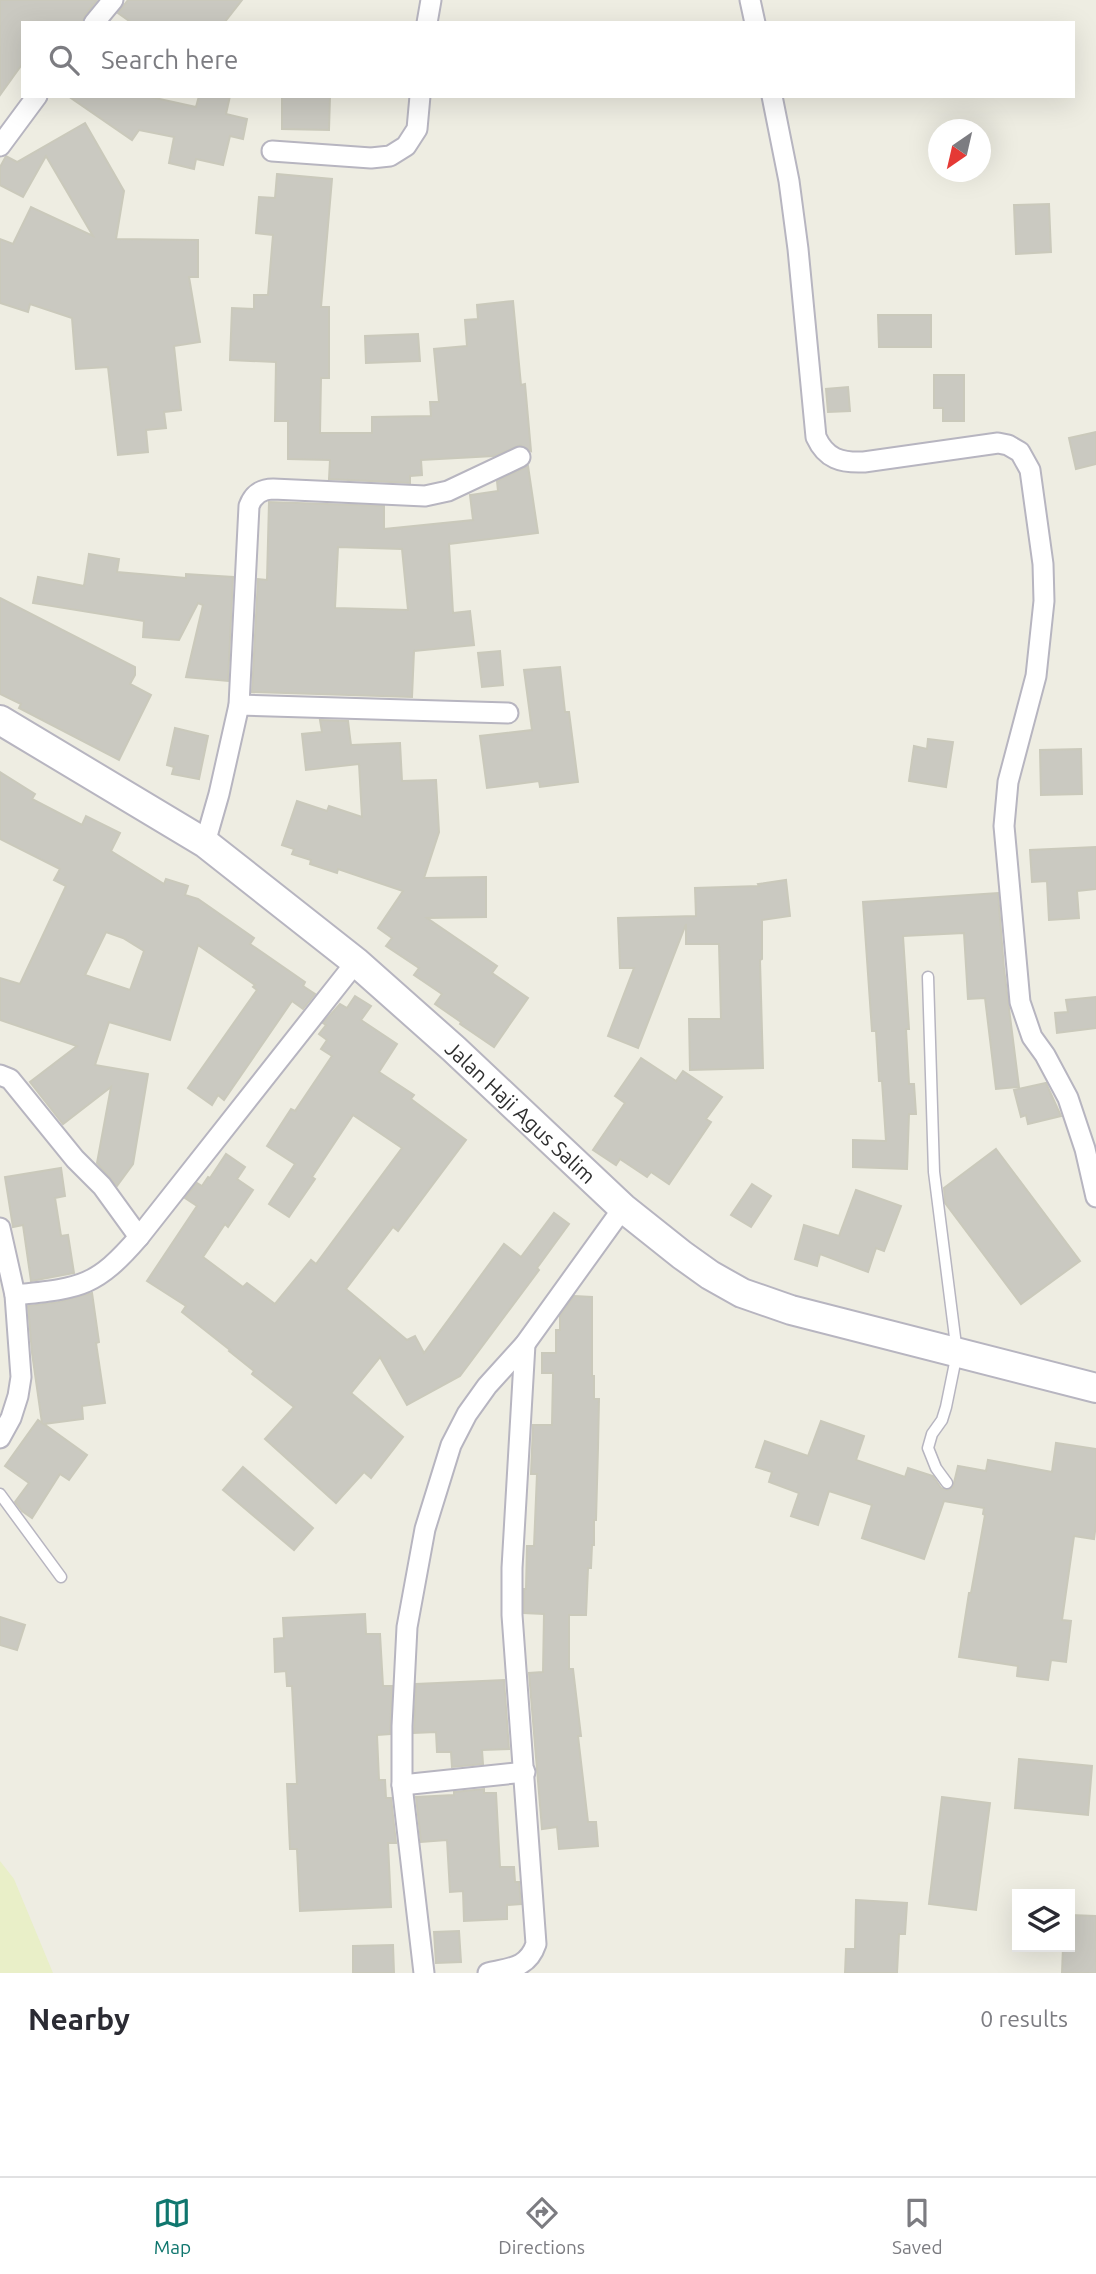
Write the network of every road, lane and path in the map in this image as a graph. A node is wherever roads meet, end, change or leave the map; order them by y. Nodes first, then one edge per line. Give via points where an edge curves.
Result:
1 (113, 0) edge
2 (431, 0) edge
3 (750, 0) edge
4 (96, 21) edge
5 (426, 21) edge
6 (755, 21) edge
7 (36, 98) edge
8 (420, 98) edge
9 (772, 98) edge
10 (0, 146) edge
11 (272, 151) dead end
12 (520, 457) dead end
13 (239, 705) junction
14 (508, 713) dead end
15 (0, 720) edge
16 (205, 843) junction
17 (356, 962) junction
18 (928, 977) dead end
19 (0, 1075) edge
20 (1096, 1197) edge
21 (623, 1208) junction
22 (0, 1228) edge
23 (139, 1237) junction
24 (15, 1295) junction
25 (525, 1344) junction
26 (957, 1353) junction
27 (1096, 1388) edge
28 (0, 1438) edge
29 (947, 1483) dead end
30 (0, 1494) edge
31 (61, 1577) dead end
32 (525, 1772) junction
33 (402, 1785) junction
34 (424, 1973) edge
35 (488, 1973) edge

1 - 4 street
2 - 5 street
3 - 6 street
7 - 10 street
8 - 11 street via 417,129 406,146 390,156
9 - 20 street via 789,181 820,447 834,459 849,463 998,443 1020,452 1030,470 1044,601 1037,676 1008,782 1003,826 1006,866 1025,1023 1068,1098
12 - 13 street via 448,491 425,496 273,489 252,498
13 - 14 street
13 - 16 street
15 - 16 main road, Jalan Haji Agus Salim
16 - 17 main road, Jalan Haji Agus Salim
17 - 21 main road, Jalan Haji Agus Salim
17 - 23 street
18 - 26 lane via 934,1172
19 - 23 street via 10,1079 75,1160 102,1186
21 - 25 street
21 - 26 main road, Jalan Haji Agus Salim via 700,1268 743,1293
22 - 24 street
23 - 24 street via 94,1280
24 - 28 street via 21,1377 11,1418
25 - 32 street via 512,1568
25 - 33 street via 467,1414 451,1445 429,1517 407,1627
26 - 27 main road, Jalan Haji Agus Salim
26 - 29 lane via 946,1407 928,1448
30 - 31 lane
32 - 33 street
32 - 35 street via 536,1944 527,1962
33 - 34 street

